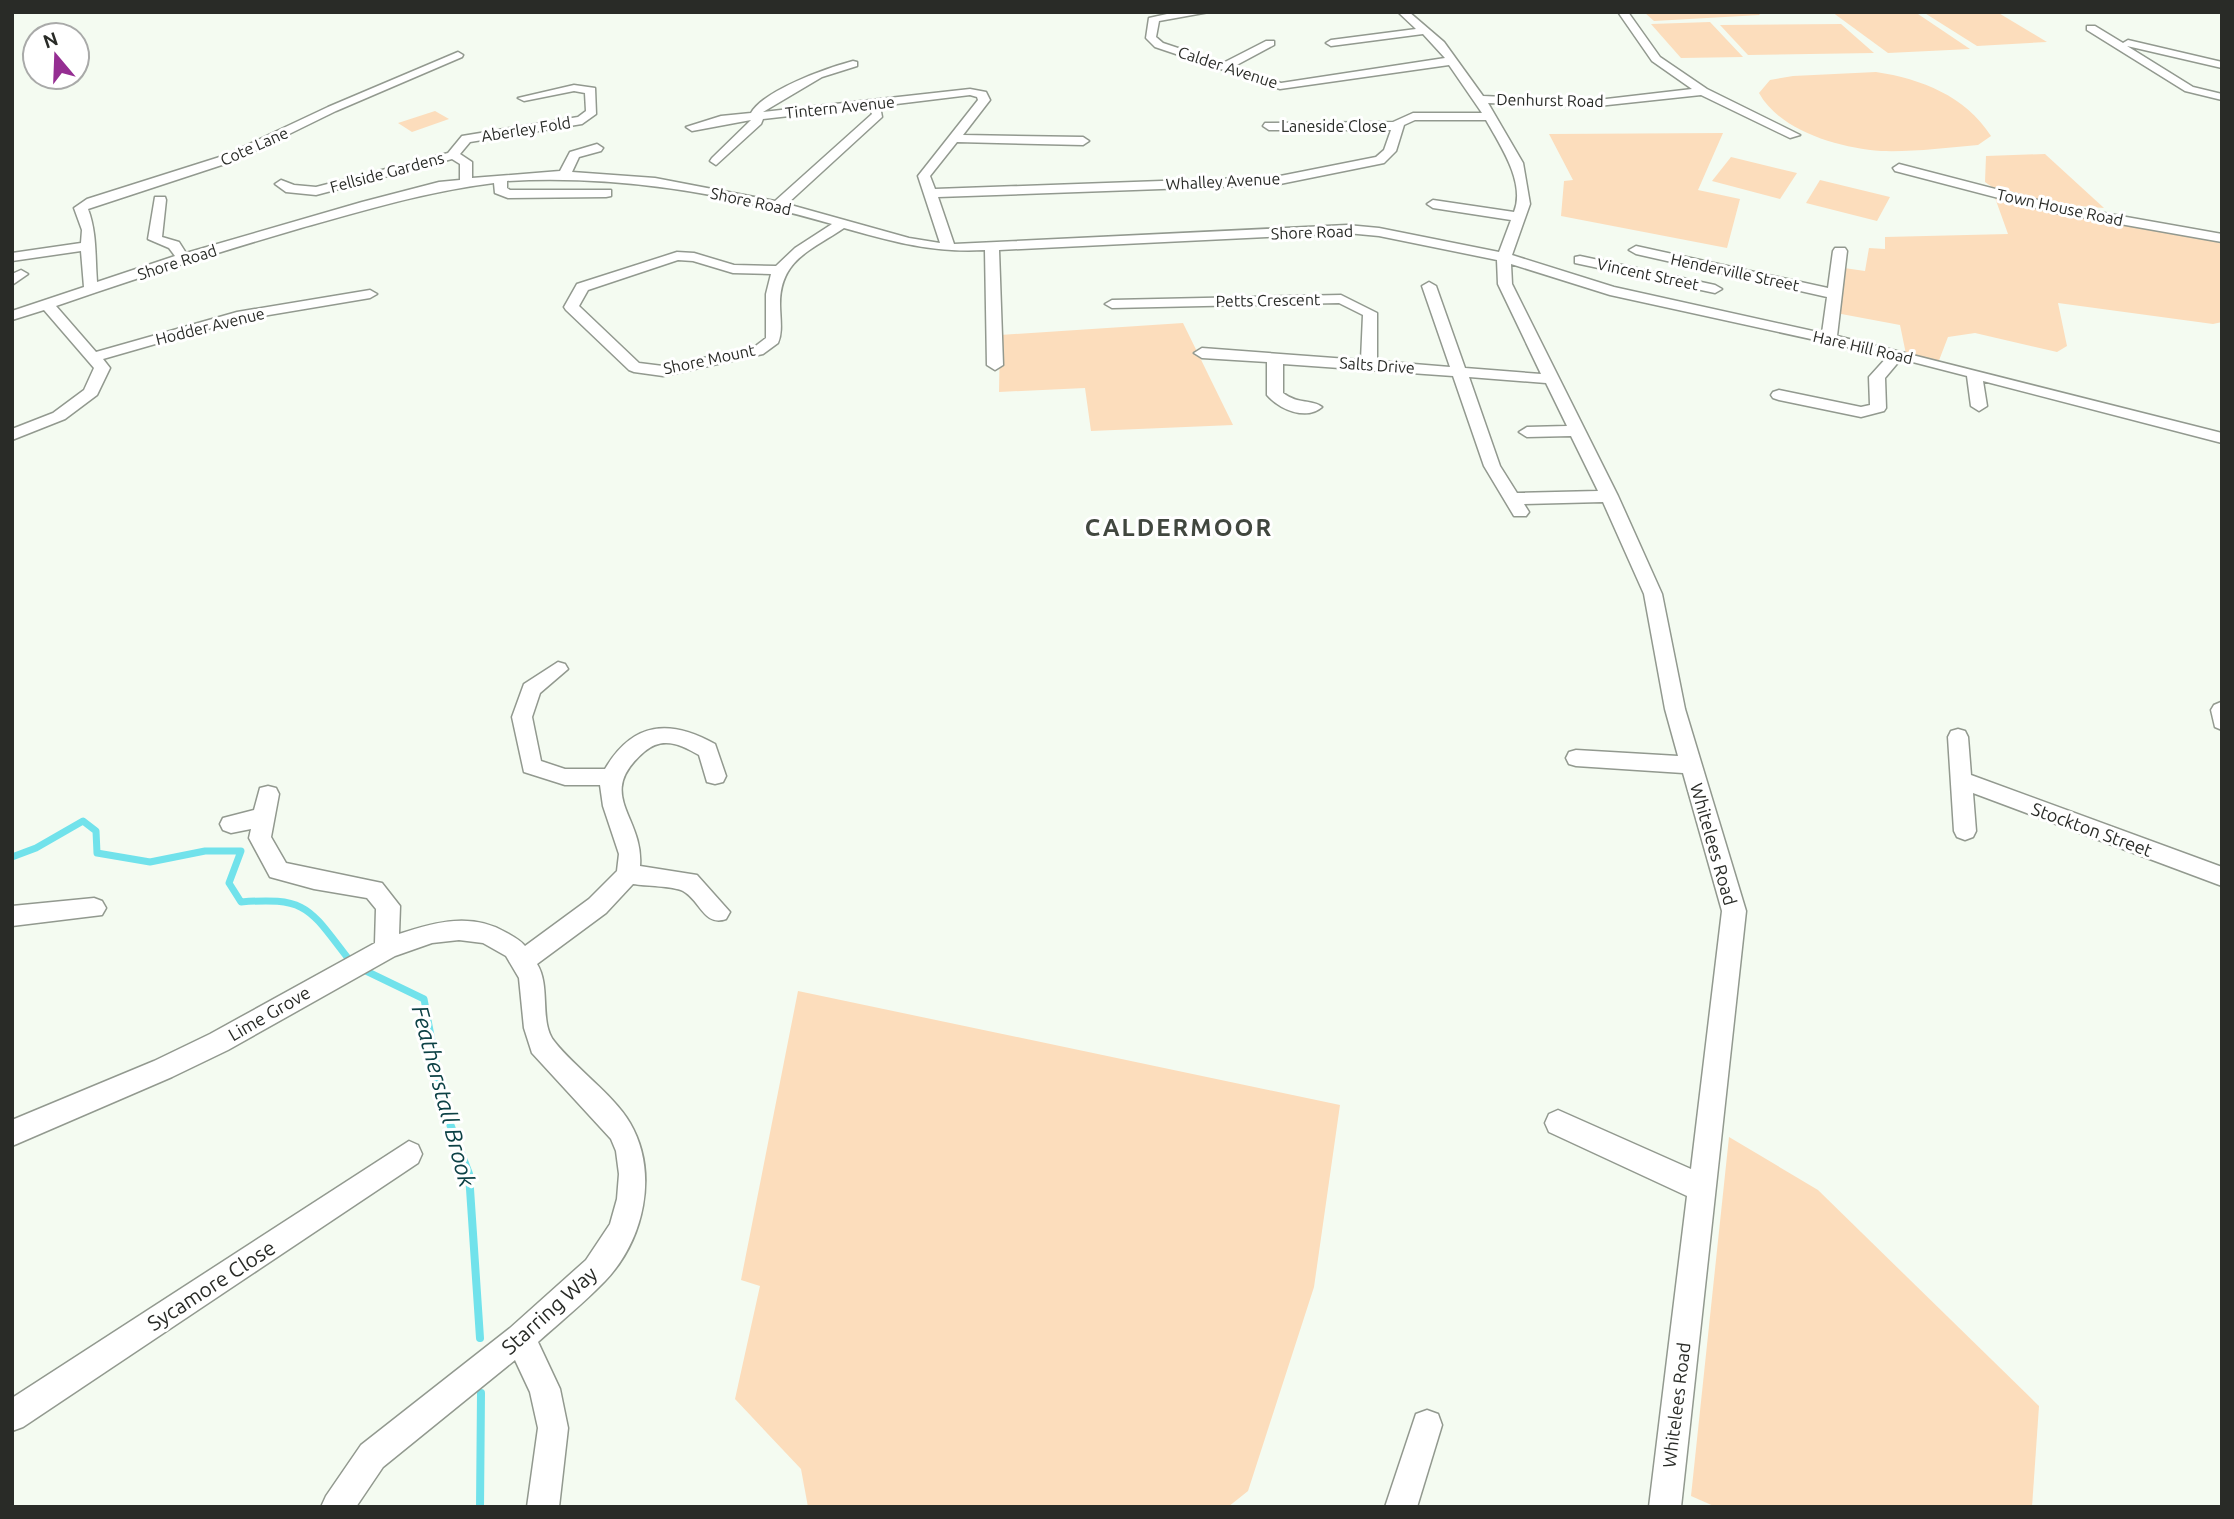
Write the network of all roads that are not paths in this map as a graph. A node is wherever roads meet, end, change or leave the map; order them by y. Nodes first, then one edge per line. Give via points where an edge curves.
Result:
1 (1140, 12) edge
2 (1204, 12) edge
3 (1403, 12) edge
4 (1623, 12) edge
5 (1154, 18) junction
6 (2091, 28) dead end
7 (1425, 31) junction
8 (2109, 38) junction
9 (1270, 43) dead end
10 (1331, 43) dead end
11 (2161, 51) junction
12 (458, 55) dead end
13 (1452, 61) junction
14 (2146, 62) junction
15 (853, 64) dead end
16 (2222, 65) edge
17 (1224, 67) junction
18 (1703, 91) junction
19 (2222, 97) edge
20 (524, 98) dead end
21 (1480, 99) junction
22 (874, 104) junction
23 (758, 116) junction
24 (1490, 116) junction
25 (1269, 126) dead end
26 (692, 127) dead end
27 (1398, 127) junction
28 (1794, 135) dead end
29 (956, 138) junction
30 (1083, 141) dead end
31 (597, 148) dead end
32 (453, 155) junction
33 (716, 161) dead end
34 (1899, 168) dead end
35 (564, 175) junction
36 (501, 178) junction
37 (466, 182) junction
38 (281, 184) dead end
39 (606, 193) dead end
40 (930, 193) junction
41 (160, 200) dead end
42 (1433, 204) dead end
43 (778, 205) junction
44 (1519, 217) junction
45 (841, 224) junction
46 (2222, 237) edge
47 (87, 246) junction
48 (992, 246) junction
49 (949, 248) junction
50 (1636, 250) dead end
51 (1726, 251) dead end
52 (1840, 251) dead end
53 (12, 257) edge
54 (1504, 257) junction
55 (183, 258) junction
56 (1580, 260) dead end
57 (1722, 268) junction
58 (779, 270) junction
59 (1430, 286) dead end
60 (1715, 289) junction
61 (91, 290) junction
62 (370, 294) dead end
63 (1835, 294) junction
64 (1112, 304) dead end
65 (48, 305) junction
66 (1707, 313) junction
67 (12, 316) edge
68 (1829, 338) junction
69 (1202, 353) dead end
70 (1898, 354) junction
71 (93, 357) junction
72 (1275, 358) junction
73 (995, 365) dead end
74 (1369, 365) junction
75 (1460, 371) junction
76 (1974, 374) junction
77 (1552, 379) junction
78 (1779, 395) dead end
79 (1979, 406) dead end
80 (1314, 407) dead end
81 (1577, 431) junction
82 (1527, 432) dead end
83 (12, 435) edge
84 (2222, 438) edge
85 (1609, 496) junction
86 (558, 669) dead end
87 (2221, 710) edge
88 (2222, 722) edge
89 (1958, 737) dead end
90 (1576, 758) dead end
91 (1691, 765) junction
92 (715, 776) dead end
93 (611, 777) junction
94 (1961, 780) junction
95 (268, 794) dead end
96 (264, 817) junction
97 (232, 824) dead end
98 (1965, 831) dead end
99 (627, 874) junction
100 (2222, 877) edge
101 (94, 908) dead end
102 (718, 912) dead end
103 (12, 916) edge
104 (387, 948) junction
105 (523, 960) junction
106 (1558, 1123) dead end
107 (12, 1133) edge
108 (409, 1154) dead end
109 (1701, 1188) junction
110 (520, 1338) junction
111 (12, 1416) edge
112 (1427, 1425) dead end
113 (337, 1507) edge
114 (543, 1507) edge
115 (1401, 1507) edge
116 (1664, 1507) edge

1 - 5 street
2 - 5 street
3 - 7 street
4 - 18 street via 1656,59
5 - 17 street, Calder Avenue via 1153,41
6 - 8 street
7 - 10 street
7 - 13 street
8 - 11 street
8 - 14 street
9 - 17 street
11 - 14 street
11 - 16 street
12 - 47 street, Cote Lane via 230,158 92,202 81,208 89,230
13 - 17 street, Calder Avenue via 1280,86
13 - 21 street
14 - 19 street via 2189,89
15 - 23 street via 818,75 763,105
18 - 21 street, Denhurst Road via 1589,104
18 - 28 street
20 - 32 street, Aberley Fold via 573,88 591,90 592,112 582,120 466,139
21 - 24 street
22 - 23 street, Tintern Avenue
22 - 29 street, Tintern Avenue via 982,94 984,100
22 - 43 street via 878,115
23 - 26 street, Tintern Avenue
23 - 33 street
24 - 27 street via 1413,117
24 - 44 street via 1517,163 1524,204
25 - 27 street, Laneside Close
27 - 40 street, Whalley Avenue via 1390,151 1380,160 1275,181
29 - 30 street
29 - 40 street via 924,176
31 - 35 street via 574,155
32 - 37 street, Aberley Fold via 466,162
32 - 38 street, Fellside Gardens via 317,191
34 - 46 street, Town House Road via 2052,208
35 - 36 street, Shore Road
35 - 43 street, Shore Road via 656,182
36 - 37 street, Shore Road
36 - 39 street via 500,190 508,194
37 - 55 street, Shore Road via 366,205
40 - 49 street
41 - 55 street via 155,239 173,245
42 - 44 street
43 - 45 street, Shore Road
44 - 54 street
45 - 49 street, Shore Road
45 - 58 street
47 - 53 street
47 - 61 street, Cote Lane
48 - 49 street, Shore Road
48 - 54 street, Shore Road via 1347,229
48 - 73 street
50 - 57 street, Henderville Street
51 - 57 street
52 - 63 street
54 - 66 street, Hare Hill Road via 1610,291
54 - 77 street, Whitelees Road via 1505,285
55 - 61 street, Shore Road
56 - 60 street, Vincent Street
57 - 60 street
57 - 63 street, Henderville Street
58 - 58 street, Shore Mount via 733,268 677,256 582,287 571,307 634,368 663,371 758,351 773,340
59 - 75 street
60 - 66 street
61 - 65 street, Shore Road
62 - 71 street, Hodder Avenue via 237,316
63 - 68 street
64 - 74 street, Petts Crescent via 1341,299 1370,313
65 - 67 street, Shore Road
65 - 71 street
66 - 68 street, Hare Hill Road
68 - 70 street, Hare Hill Road
69 - 72 street, Salts Drive
70 - 76 street, Hare Hill Road
70 - 78 street via 1877,377 1878,408 1861,412
71 - 83 street via 103,368 90,392 59,416
72 - 74 street, Salts Drive
72 - 80 street via 1275,395 1292,407
74 - 75 street, Salts Drive
75 - 77 street, Salts Drive
75 - 85 street via 1492,466 1516,505
76 - 79 street
76 - 84 street, Hare Hill Road
77 - 81 street, Whitelees Road
81 - 82 street
81 - 85 street, Whitelees Road
85 - 91 street, Whitelees Road via 1653,594
86 - 93 street via 531,689 522,717 531,766 565,777
87 - 88 street
89 - 94 street
90 - 91 street
91 - 109 street, Whitelees Road via 1734,911
92 - 93 street via 708,750 668,733 652,735 624,755
93 - 99 street via 610,798 630,852
94 - 98 street
94 - 100 street, Stockton Street
95 - 96 street
96 - 97 street
96 - 104 street via 260,838 278,870 374,890 388,906
99 - 102 street via 689,882
99 - 105 street via 584,918
101 - 103 street
104 - 105 street, Lime Grove via 432,933 459,930 487,933
104 - 107 street, Lime Grove via 219,1042
105 - 110 street, Starring Way via 531,976 541,1045 620,1130 632,1174 631,1199 611,1250 596,1270
106 - 109 street
108 - 111 street, Sycamore Close
109 - 116 street, Whitelees Road
110 - 113 street, Starring Way via 372,1456
110 - 114 street via 545,1389 553,1429
112 - 115 street

